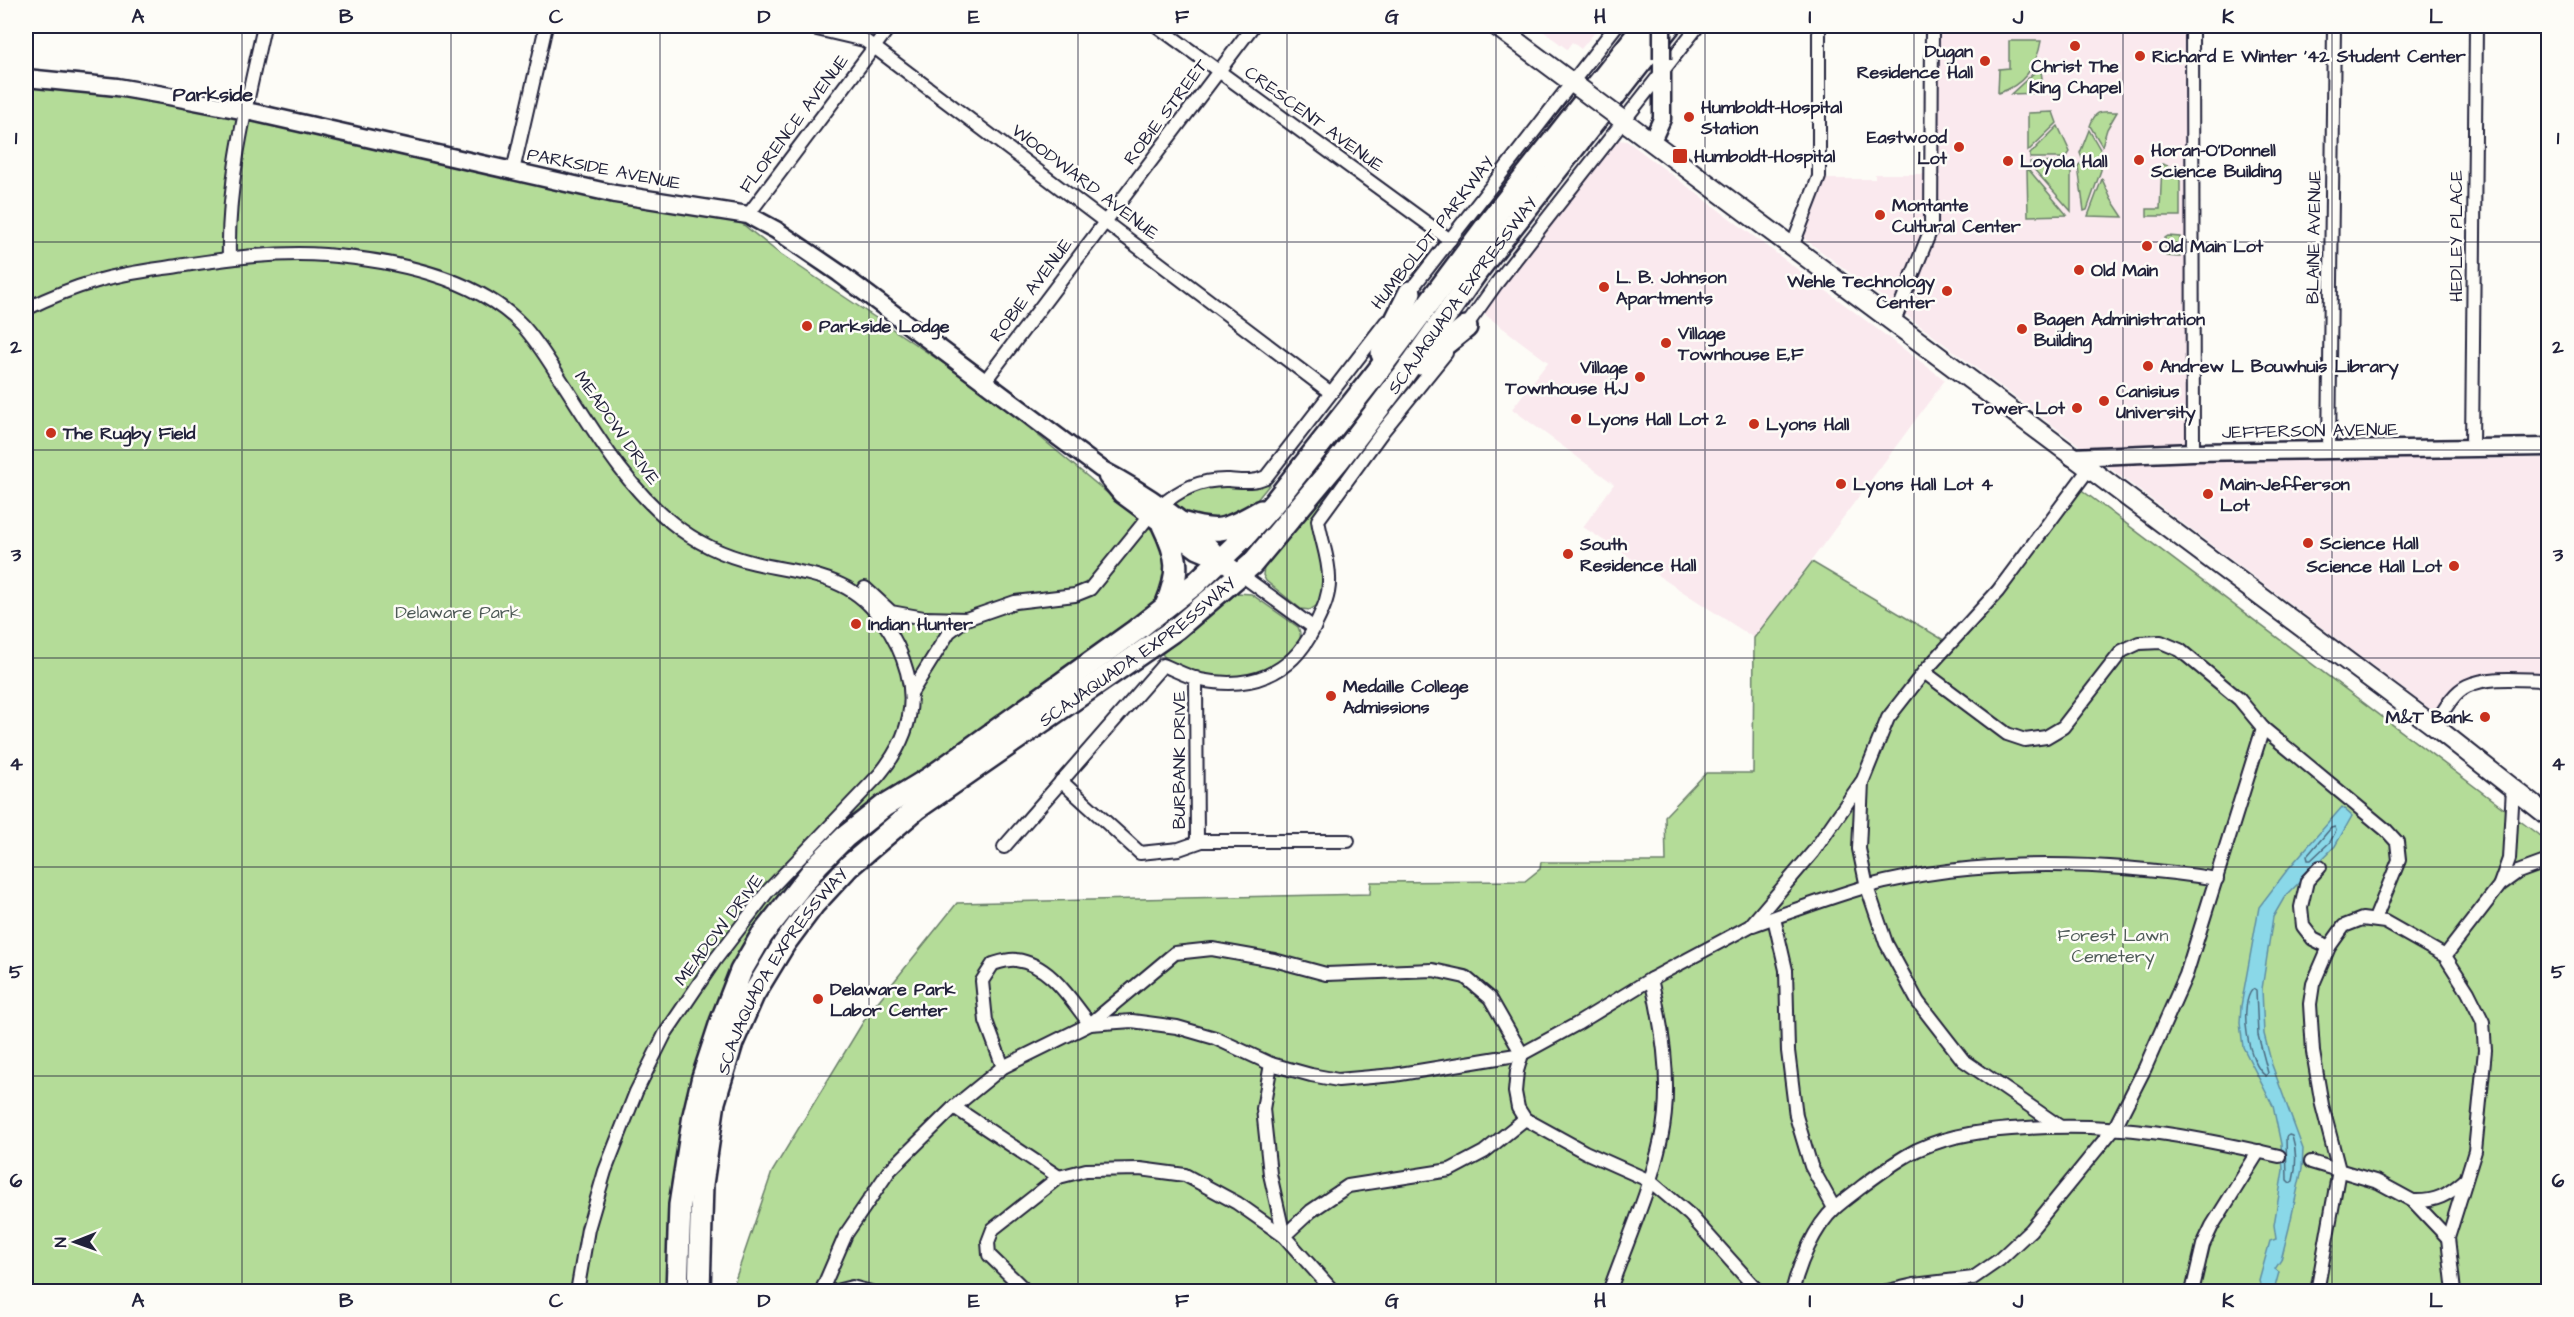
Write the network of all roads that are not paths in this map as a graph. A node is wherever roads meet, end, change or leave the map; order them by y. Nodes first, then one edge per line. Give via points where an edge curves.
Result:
1 (264, 26) edge
2 (546, 26) edge
3 (804, 26) edge
4 (890, 26) edge
5 (1157, 26) edge
6 (1254, 26) edge
7 (1496, 26) edge
8 (1616, 26) edge
9 (1644, 26) edge
10 (1662, 26) edge
11 (1669, 26) edge
12 (1698, 26) edge
13 (1819, 26) edge
14 (1932, 26) edge
15 (2193, 26) edge
16 (2334, 26) edge
17 (2476, 26) edge
18 (874, 47) junction
19 (1662, 66) junction
20 (1219, 72) junction
21 (26, 78) edge
22 (1575, 85) junction
23 (245, 111) junction
24 (1621, 119) junction
25 (1652, 141) junction
26 (513, 171) junction
27 (748, 215) junction
28 (1106, 221) junction
29 (1450, 240) junction
30 (1792, 247) junction
31 (229, 258) junction
32 (1410, 292) junction
33 (26, 309) edge
34 (1893, 324) junction
35 (1466, 327) junction
36 (1378, 371) junction
37 (1403, 376) junction
38 (985, 381) junction
39 (1331, 393) junction
40 (2548, 447) edge
41 (2472, 448) junction
42 (2329, 450) junction
43 (2193, 452) junction
44 (2072, 457) junction
45 (2088, 470) junction
46 (1274, 503) junction
47 (1163, 517) junction
48 (1221, 561) junction
49 (1240, 574) junction
50 (865, 588) dead end
51 (1166, 606) junction
52 (966, 619) junction
53 (1314, 628) junction
54 (1924, 672) junction
55 (1196, 678) junction
56 (2548, 680) edge
57 (911, 693) junction
58 (2434, 726) junction
59 (2263, 728) junction
60 (1863, 780) junction
61 (1061, 781) junction
62 (2513, 788) junction
63 (2548, 816) edge
64 (1197, 842) junction
65 (1348, 842) dead end
66 (1004, 847) dead end
67 (2548, 861) edge
68 (2320, 867) dead end
69 (2217, 879) junction
70 (2500, 885) junction
71 (1866, 887) junction
72 (1774, 918) junction
73 (2375, 919) junction
74 (1750, 926) junction
75 (2329, 946) junction
76 (2445, 956) junction
77 (1651, 979) junction
78 (1090, 1024) junction
79 (1522, 1054) junction
80 (1271, 1064) junction
81 (1004, 1067) junction
82 (954, 1107) junction
83 (1525, 1119) junction
84 (2059, 1126) junction
85 (2115, 1127) junction
86 (2259, 1151) junction
87 (2279, 1156) dead end
88 (2311, 1162) dead end
89 (2339, 1170) junction
90 (1059, 1177) junction
91 (2467, 1178) junction
92 (1650, 1180) junction
93 (2413, 1201) junction
94 (1834, 1208) junction
95 (1284, 1236) junction
96 (2448, 1238) junction
97 (1958, 1281) junction
98 (577, 1292) edge
99 (677, 1292) edge
100 (699, 1292) edge
101 (821, 1292) edge
102 (832, 1292) edge
103 (871, 1292) edge
104 (1027, 1292) edge
105 (1334, 1292) edge
106 (1609, 1292) edge
107 (1759, 1292) edge
108 (1792, 1292) edge
109 (1882, 1292) edge
110 (1966, 1292) edge
111 (2192, 1292) edge
112 (2317, 1292) edge
113 (2454, 1292) edge

1 - 23 street
2 - 26 street
3 - 18 street, WOODWARD AVENUE via 864,40
4 - 18 street, FLORENCE AVENUE
5 - 20 street, CRESCENT AVENUE
6 - 20 street, ROBIE STREET
7 - 22 main road
8 - 22 street, HUMBOLDT PARKWAY
9 - 36 highway, SCAJAQUADA EXPRESSWAY
10 - 19 street, bridge
11 - 37 highway, SCAJAQUADA EXPRESSWAY via 1478,270
12 - 19 street
13 - 30 street via 1819,177
14 - 34 street via 1931,229
15 - 43 street
16 - 42 street, BLAINE AVENUE
17 - 41 street, HEDLEY PLACE
18 - 27 street, FLORENCE AVENUE
18 - 28 street, WOODWARD AVENUE
19 - 24 street
19 - 25 street via 1662,118
20 - 28 street, ROBIE STREET
20 - 29 street, CRESCENT AVENUE
21 - 23 street, PARKSIDE AVENUE via 117,87
22 - 24 main road, bridge
22 - 29 street, HUMBOLDT PARKWAY
23 - 26 street, PARKSIDE AVENUE
23 - 31 street via 234,170
24 - 25 main road
24 - 35 street
25 - 30 main road
26 - 27 street, PARKSIDE AVENUE via 636,198
27 - 38 street, PARKSIDE AVENUE via 839,273
28 - 38 street, ROBIE AVENUE
28 - 39 street, WOODWARD AVENUE
29 - 32 street, HUMBOLDT PARKWAY
30 - 34 main road
31 - 33 street, MEADOW DRIVE via 122,274
31 - 57 street, MEADOW DRIVE via 324,255 399,266 451,280 492,302 528,333 648,503 673,525 710,547 734,557 812,575 861,597 894,638
32 - 36 highway via 1384,344
32 - 39 street, HUMBOLDT PARKWAY
34 - 44 main road
35 - 37 highway
35 - 53 street via 1318,520 1328,557 1329,580 1327,602
36 - 46 highway, SCAJAQUADA EXPRESSWAY
37 - 49 highway, SCAJAQUADA EXPRESSWAY via 1338,461
38 - 47 street, PARKSIDE AVENUE via 1101,469 1121,494
39 - 47 street, HUMBOLDT PARKWAY via 1266,477 1258,481 1204,483 1177,493
40 - 41 street, JEFFERSON AVENUE
41 - 42 street, JEFFERSON AVENUE
42 - 43 street, JEFFERSON AVENUE
43 - 44 street, JEFFERSON AVENUE
44 - 45 main road
45 - 54 street via 1998,591
45 - 58 main road
46 - 47 highway via 1222,530 1211,531
46 - 48 highway, SCAJAQUADA EXPRESSWAY
47 - 48 street, PARKSIDE AVENUE via 1209,544
47 - 51 highway via 1177,561
47 - 52 street, HUMBOLDT PARKWAY via 1090,589 1076,596 1015,602
48 - 49 street, PARKSIDE AVENUE
48 - 51 highway, SCAJAQUADA EXPRESSWAY
49 - 53 street
49 - 100 highway, SCAJAQUADA EXPRESSWAY via 1177,628 917,808 849,866 813,905 753,995 732,1042 714,1102 702,1184
50 - 52 street via 891,612
51 - 99 highway, SCAJAQUADA EXPRESSWAY via 845,837 818,864 762,935 741,971 703,1077 680,1205
52 - 57 street via 949,632
53 - 55 street via 1303,650 1267,676 1224,683
54 - 59 street via 2007,734 2025,740 2046,736 2063,727 2122,651 2139,643 2161,642 2180,650 2239,699
54 - 60 street via 1888,718
55 - 61 street via 1163,664
55 - 64 street, BURBANK DRIVE
56 - 58 street via 2486,681 2466,686
57 - 98 street, MEADOW DRIVE via 909,723 894,757 768,891 665,1034 608,1161 588,1229
58 - 62 main road
59 - 69 street
59 - 73 street via 2376,821 2397,843 2399,860
60 - 71 street via 1859,839
60 - 74 street via 1813,852
61 - 64 street via 1140,853 1179,849
61 - 66 street
62 - 63 main road
62 - 70 street via 2509,860
64 - 65 street
67 - 70 street via 2518,872
68 - 75 street via 2307,881 2301,907 2303,926 2313,939
69 - 71 street via 2150,868 2060,864 1953,871
69 - 85 street via 2187,975
70 - 76 street
71 - 72 street
71 - 84 street via 1886,943 1918,1002 1963,1060
72 - 74 street
72 - 94 street via 1786,970 1788,1051 1796,1116 1811,1166
73 - 75 street via 2344,926
73 - 76 street
74 - 77 street
75 - 89 street via 2313,984 2310,1004 2320,1094
76 - 91 street via 2482,1022 2485,1050 2476,1140
77 - 79 street
77 - 92 street via 1661,1018 1665,1076 1662,1136
78 - 79 street via 1175,952 1212,949 1326,974 1433,970 1465,977 1490,998
78 - 80 street via 1132,1021 1177,1027 1215,1038
78 - 81 street
78 - 81 street via 1037,965 1014,959 993,964 982,981 986,1021
79 - 80 street via 1338,1080
79 - 83 street via 1515,1092
80 - 95 street via 1263,1109 1270,1174
81 - 82 street
82 - 90 street
82 - 101 street via 889,1172 846,1234
83 - 92 street via 1585,1152
83 - 95 street via 1484,1152 1450,1170 1348,1186 1311,1211
84 - 85 street
84 - 94 street via 1968,1134 1917,1150
85 - 86 street
85 - 97 street via 2031,1230 1999,1260 1973,1278
86 - 87 street
86 - 111 street via 2212,1226 2203,1245
88 - 89 street
89 - 93 street via 2378,1182
89 - 112 street
90 - 95 street via 1086,1170 1140,1169 1185,1175 1237,1203
90 - 104 street via 993,1229 988,1242 989,1255
91 - 93 street via 2449,1195
91 - 96 street
92 - 106 street
92 - 107 street via 1690,1215
93 - 96 street
94 - 108 street via 1813,1240
95 - 105 street
96 - 113 street
97 - 109 street
97 - 110 street
102 - 103 street via 852,1287

